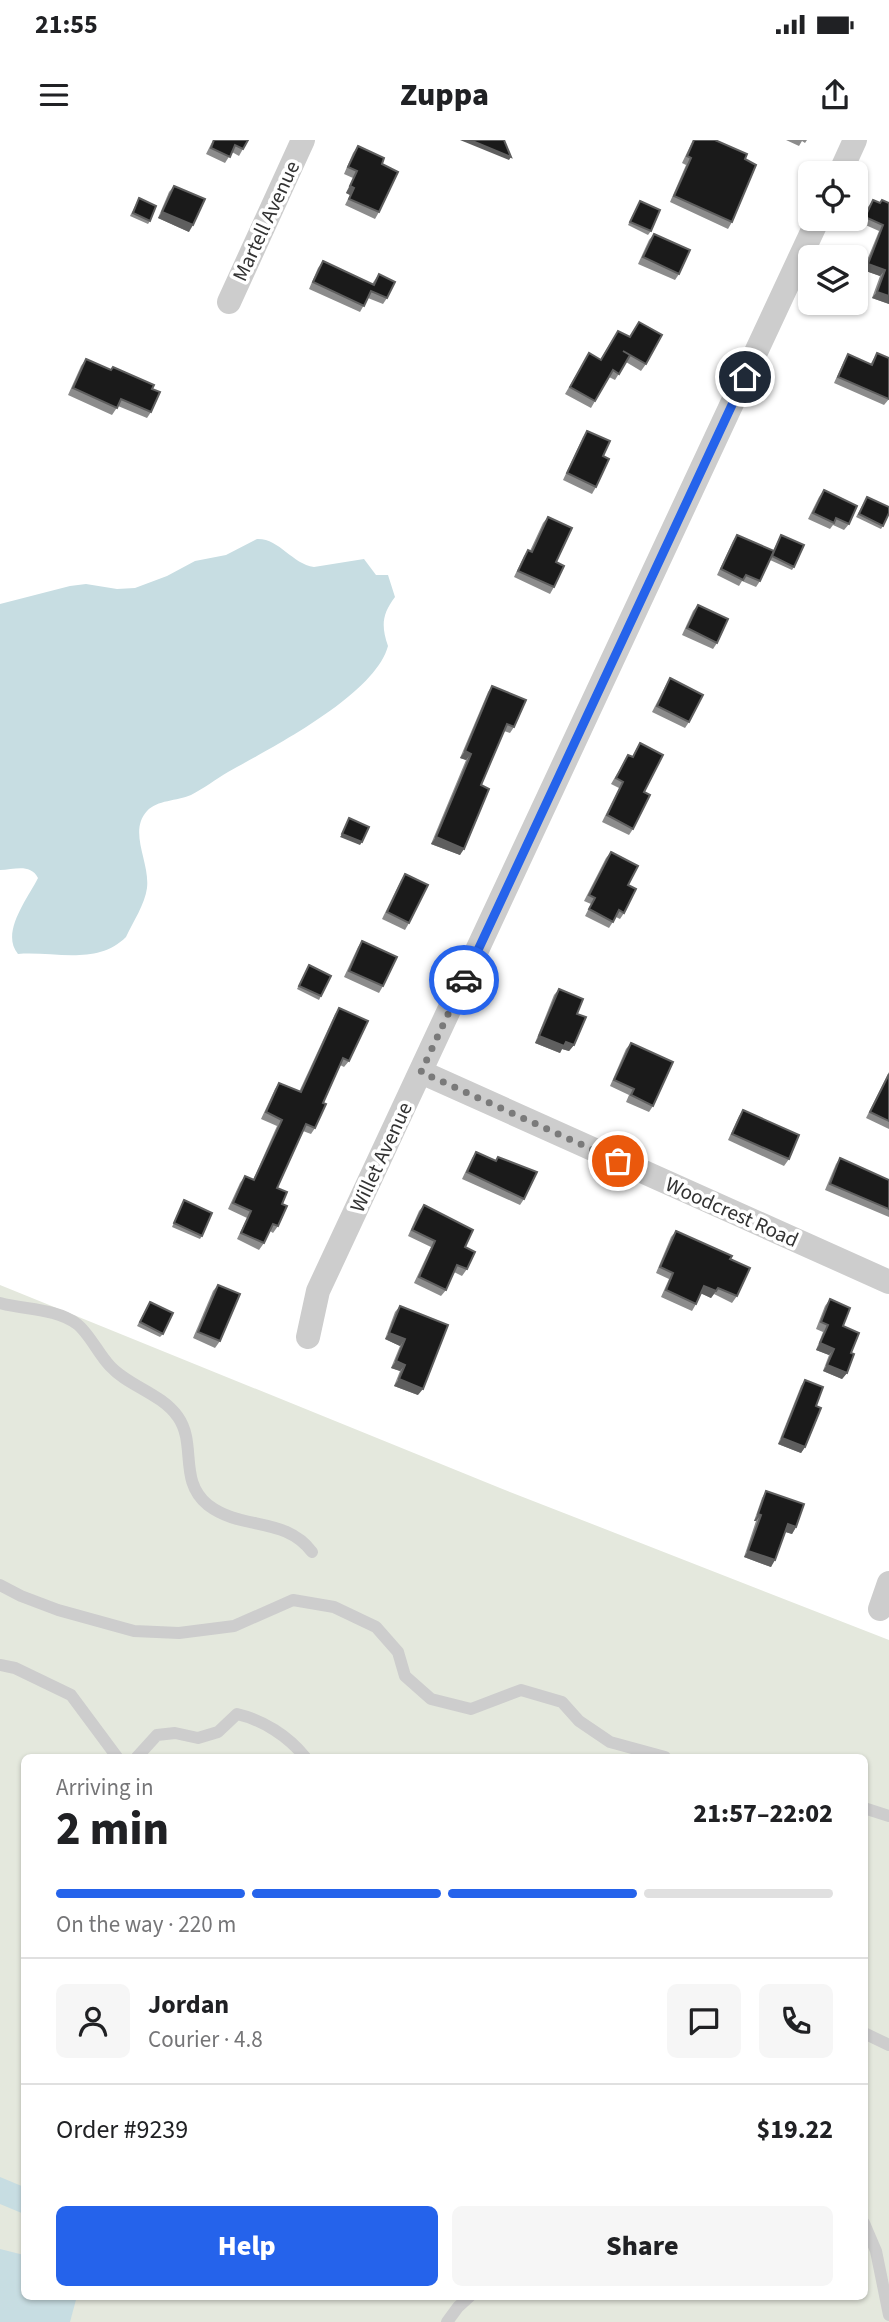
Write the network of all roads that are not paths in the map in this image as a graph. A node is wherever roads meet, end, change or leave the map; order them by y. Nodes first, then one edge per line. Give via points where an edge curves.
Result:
1 (303, 140) edge
2 (855, 140) edge
3 (845, 161) edge
4 (812, 231) edge
5 (229, 302) dead end
6 (421, 1072) junction
7 (889, 1282) edge
8 (0, 1303) edge
9 (308, 1337) dead end
10 (312, 1552) dead end
11 (889, 1583) edge
12 (0, 1585) edge
13 (880, 1609) dead end
14 (0, 1665) edge
15 (115, 1754) edge
16 (140, 1754) edge
17 (302, 1754) edge
18 (654, 1754) edge
19 (868, 1809) edge
20 (889, 1816) edge
21 (868, 2035) edge
22 (889, 2045) edge
23 (868, 2232) edge
24 (466, 2300) edge
25 (889, 2315) edge
26 (447, 2322) edge

1 - 5 street, Martell Avenue
2 - 3 street
4 - 6 street, Willet Avenue
6 - 7 street, Woodcrest Road
6 - 9 street, Willet Avenue via 318,1291
8 - 10 lane via 50,1312 78,1325 112,1369 160,1399 179,1418 191,1483 206,1504 230,1519 281,1528 303,1540
11 - 13 street
12 - 18 lane via 58,1610 134,1630 179,1633 234,1626 293,1600 334,1607 376,1627 398,1652 405,1676 430,1699 471,1709 521,1690 562,1702 579,1721 610,1742
14 - 15 lane via 71,1695
16 - 17 lane via 158,1735 198,1738 218,1732 237,1714 272,1728
19 - 20 lane
21 - 22 lane
23 - 25 lane
24 - 26 lane

